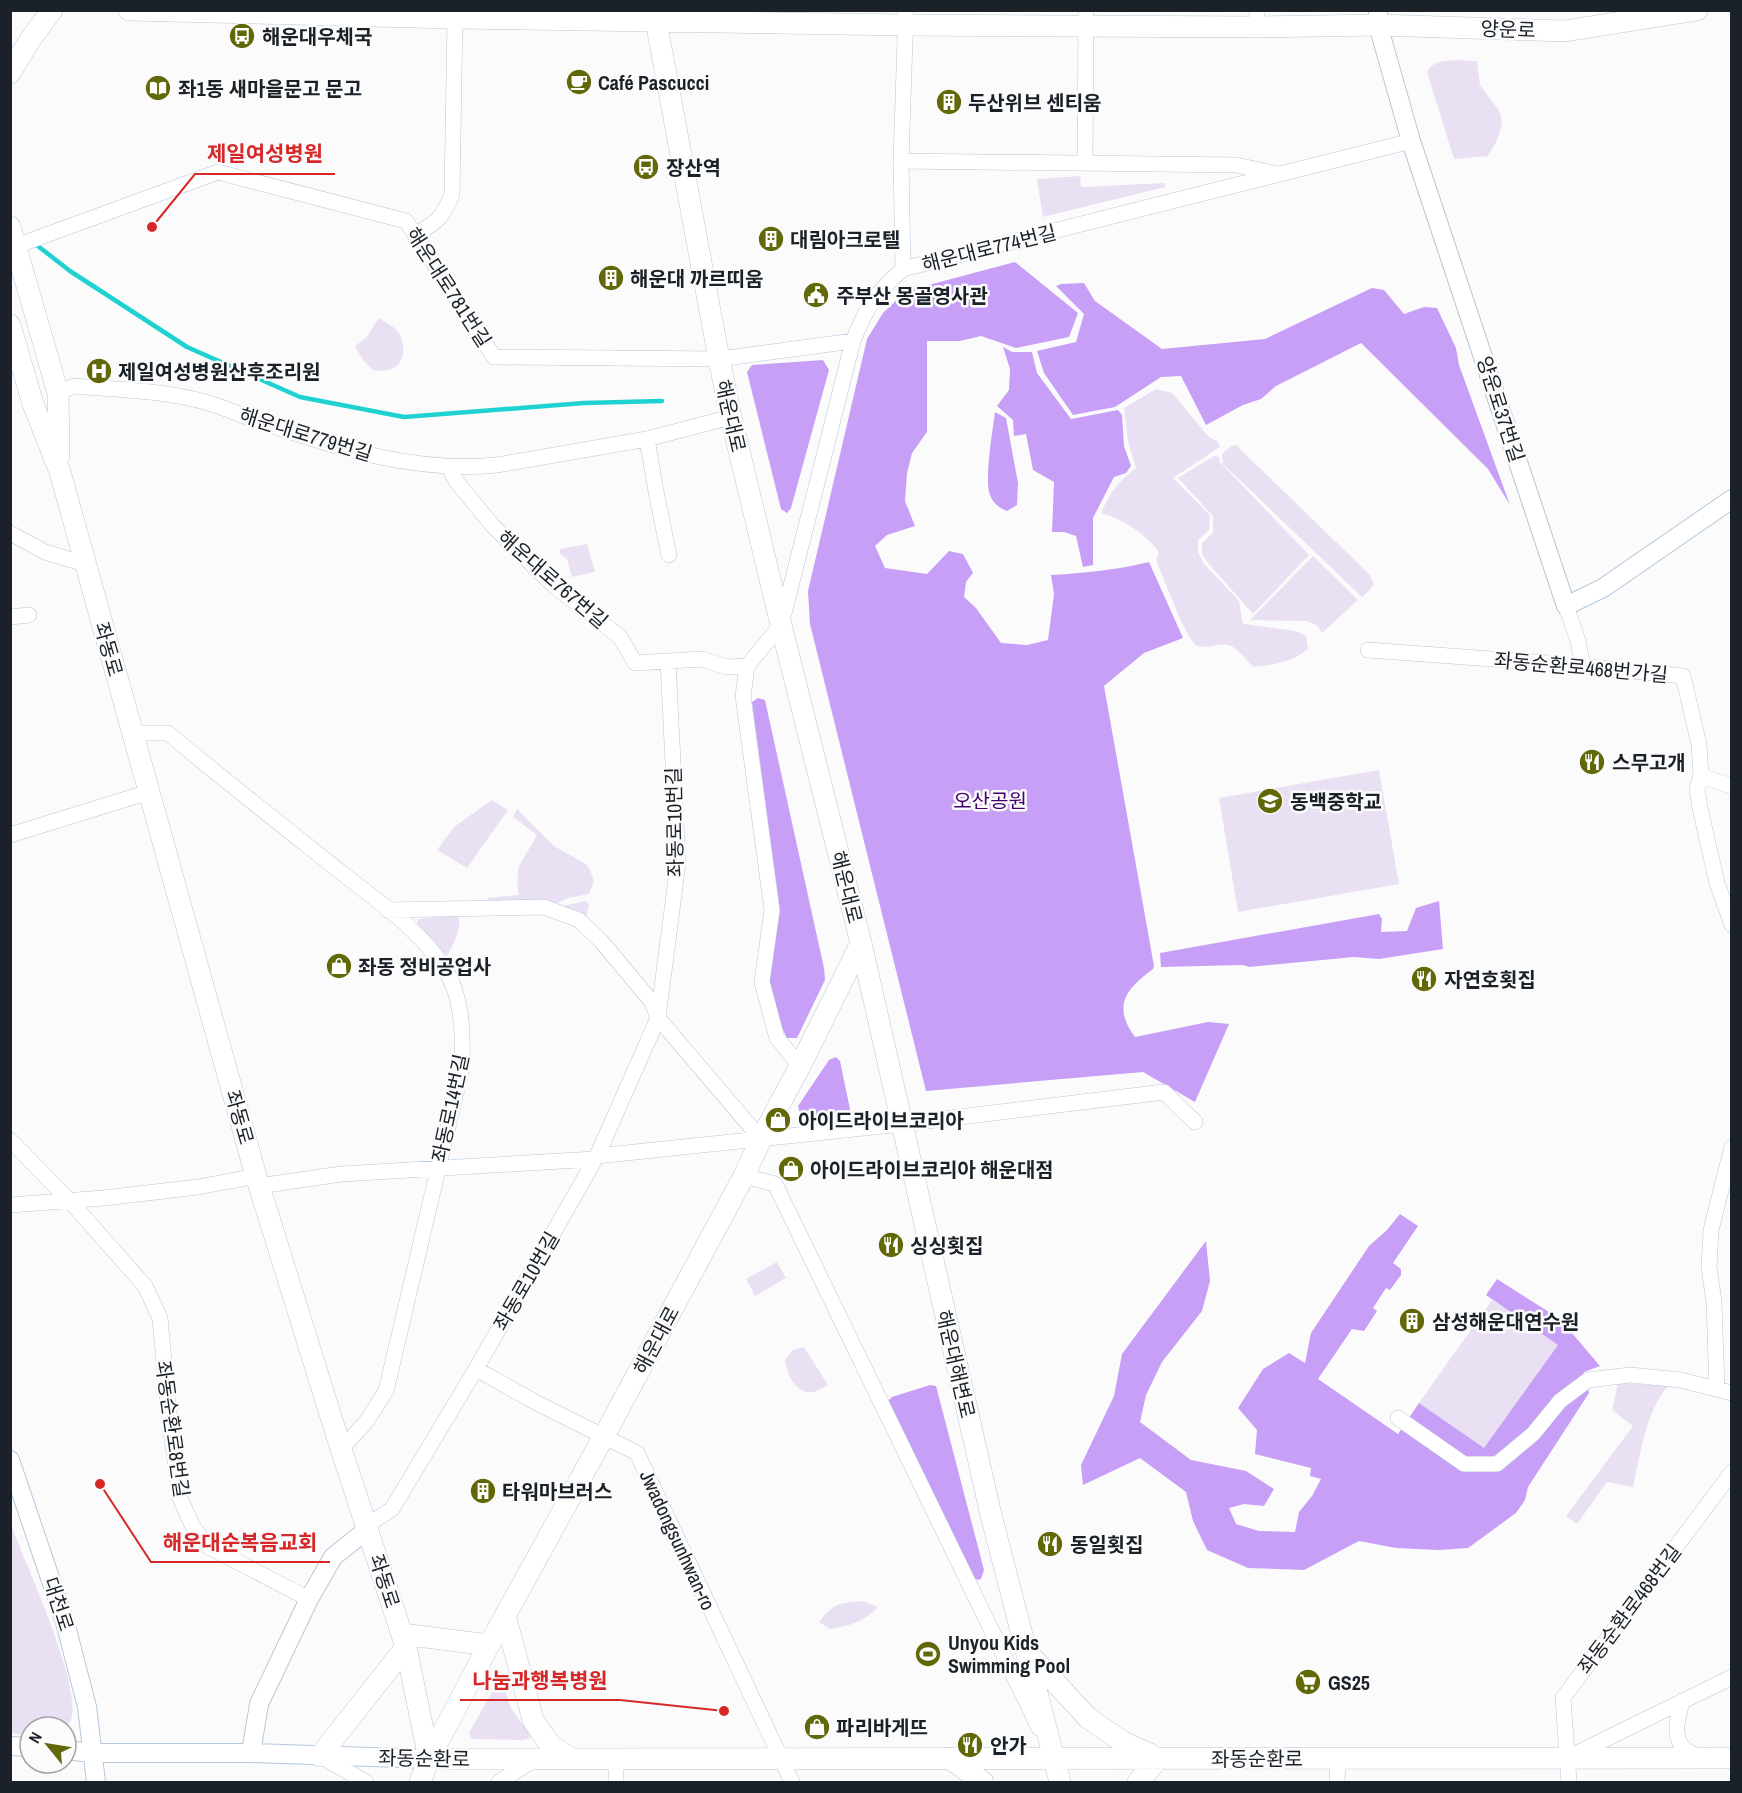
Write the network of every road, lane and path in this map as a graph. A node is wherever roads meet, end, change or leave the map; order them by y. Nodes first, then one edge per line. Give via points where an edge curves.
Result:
1 (52, 10) edge
2 (129, 10) edge
3 (1697, 10) edge
4 (433, 14) edge
5 (656, 16) edge
6 (455, 18) junction
7 (906, 18) edge
8 (1086, 18) edge
9 (1378, 18) edge
10 (1257, 19) edge
11 (10, 73) edge
12 (1411, 141) junction
13 (901, 161) junction
14 (1085, 163) junction
15 (1281, 175) junction
16 (415, 235) junction
17 (13, 237) edge
18 (903, 269) junction
19 (10, 325) edge
20 (853, 341) junction
21 (718, 359) junction
22 (16, 362) edge
23 (58, 393) junction
24 (731, 417) junction
25 (647, 439) junction
26 (448, 466) junction
27 (60, 472) junction
28 (1731, 500) edge
29 (12, 536) edge
30 (669, 555) dead end
31 (85, 564) junction
32 (1566, 606) junction
33 (29, 615) dead end
34 (10, 617) edge
35 (781, 625) junction
36 (1368, 650) dead end
37 (668, 662) junction
38 (747, 666) junction
39 (1583, 666) junction
40 (132, 733) junction
41 (1701, 776) junction
42 (1731, 786) edge
43 (149, 792) junction
44 (10, 835) edge
45 (387, 910) junction
46 (1731, 925) edge
47 (861, 943) junction
48 (658, 1018) junction
49 (800, 1066) junction
50 (1195, 1122) dead end
51 (902, 1124) junction
52 (760, 1139) junction
53 (10, 1140) edge
54 (1731, 1147) edge
55 (596, 1158) junction
56 (437, 1168) junction
57 (744, 1176) junction
58 (258, 1181) junction
59 (69, 1200) junction
60 (10, 1205) edge
61 (476, 1369) junction
62 (1724, 1391) edge
63 (1398, 1418) dead end
64 (604, 1436) junction
65 (340, 1449) junction
66 (10, 1460) edge
67 (1731, 1472) edge
68 (368, 1527) junction
69 (309, 1599) junction
70 (505, 1615) junction
71 (404, 1640) junction
72 (489, 1645) junction
73 (1027, 1652) junction
74 (1731, 1677) edge
75 (1682, 1701) junction
76 (78, 1751) edge
77 (92, 1753) junction
78 (251, 1753) junction
79 (320, 1756) junction
80 (1338, 1757) junction
81 (1568, 1757) junction
82 (615, 1758) junction
83 (782, 1758) junction
84 (949, 1758) junction
85 (1054, 1758) junction
86 (1159, 1758) junction
87 (1699, 1758) junction
88 (1731, 1758) edge
89 (429, 1759) junction
90 (535, 1759) junction
91 (572, 1759) junction
92 (96, 1782) edge
93 (366, 1782) edge
94 (420, 1782) edge
95 (498, 1782) edge
96 (615, 1782) edge
97 (792, 1782) edge
98 (983, 1782) edge
99 (1059, 1782) edge
100 (1138, 1782) edge
101 (1337, 1782) edge
102 (1569, 1782) edge

1 - 11 main road
2 - 4 main road, 양운로
3 - 9 main road, 양운로 via 1564,31
4 - 6 main road, 양운로
5 - 6 main road, 양운로
5 - 7 main road, 양운로
5 - 21 main road, 해운대로
6 - 16 street via 452,194 445,213
7 - 8 main road, 양운로
7 - 13 street
8 - 10 main road, 양운로
8 - 14 street
9 - 10 main road, 양운로
9 - 12 street, 양운로37번길
12 - 15 street, 해운대로774번길
12 - 32 street, 양운로37번길
13 - 14 street
13 - 18 street
14 - 15 street via 1236,165
15 - 18 street, 해운대로774번길
16 - 17 street, 해운대로781번길 via 406,221 218,172 59,231
16 - 21 street, 해운대로781번길 via 494,357
17 - 23 main road, 좌동로
18 - 20 street, 해운대로774번길 via 880,289
19 - 22 main road, 좌동로
20 - 21 street
20 - 35 street, 해운대로774번길
21 - 24 main road, 해운대로
22 - 27 main road, 좌동로
23 - 26 street, 해운대로779번길 via 74,386 185,397 337,447
23 - 27 main road, 좌동로
24 - 25 street, 해운대로779번길
24 - 35 main road, 해운대로
25 - 26 street, 해운대로779번길 via 497,465
25 - 30 street
26 - 37 street, 해운대로767번길 via 493,526 553,585 620,637 635,663
27 - 31 main road, 좌동로
28 - 32 street via 1603,588
29 - 31 street via 45,552
31 - 40 main road, 좌동로
32 - 39 street
33 - 34 street
35 - 38 street
35 - 47 main road, 해운대로
36 - 39 street, 좌동순환로468번가길
37 - 38 street via 702,659 728,668
37 - 48 street, 좌동로10번길 via 678,863
38 - 49 street via 743,696 772,910 762,982 777,1038
39 - 41 street, 좌동순환로468번가길 via 1683,676 1699,744
40 - 43 main road, 좌동로
40 - 45 street, 좌동로14번길 via 168,733
41 - 42 street
41 - 46 street, 좌동순환로468번가길 via 1697,789 1700,808
43 - 44 street
43 - 58 main road, 좌동로
45 - 48 street via 544,907 579,920 652,1002
45 - 56 street, 좌동로14번길 via 417,935 444,967 456,995 463,1029 462,1067
47 - 49 main road, 해운대로
47 - 51 main road, 해운대해변로
48 - 52 street
48 - 55 street, 좌동로10번길
49 - 52 main road, 해운대로
50 - 51 street via 1164,1092
51 - 52 street
51 - 73 main road, 해운대해변로 via 991,1515
52 - 55 street
52 - 57 main road, 해운대로
53 - 59 street, 좌동순환로8번길
54 - 62 street via 1711,1230 1710,1267
55 - 56 street
55 - 61 street, 좌동로10번길
56 - 58 street
56 - 65 street, 좌동로14번길 via 386,1391 366,1422
57 - 64 main road, 해운대로
57 - 85 street via 775,1184
58 - 59 street
58 - 65 main road, 좌동로
59 - 60 street
59 - 69 street, 좌동순환로8번길 via 145,1286 160,1318 180,1498 193,1527 209,1548
61 - 64 street, Jwadongsunhwan-ro
61 - 68 street, 좌동로10번길 via 392,1509
62 - 63 street via 1681,1380 1630,1375 1588,1380 1560,1401 1533,1434 1497,1464 1464,1464
64 - 70 main road, 해운대로
64 - 83 street, Jwadongsunhwan-ro via 637,1453
65 - 68 main road, 좌동로
66 - 77 street, 대천로 via 65,1622 87,1707
67 - 81 street, 좌동순환로468번길 via 1563,1698
68 - 69 street via 333,1557
68 - 71 main road, 좌동로
69 - 78 street via 259,1704
70 - 72 main road, 해운대로
70 - 91 main road via 533,1720 551,1746
71 - 72 main road
71 - 79 main road
71 - 89 main road, 좌동로
72 - 89 main road, 해운대로
73 - 85 main road, 해운대해변로
73 - 86 main road via 1096,1724 1123,1742
74 - 75 street
75 - 81 street
75 - 87 street via 1677,1732 1681,1745
76 - 77 street, 좌동순환로
77 - 78 street, 좌동순환로
77 - 92 street, 대천로
78 - 79 street, 좌동순환로
79 - 89 street, 좌동순환로
79 - 93 street
80 - 81 main road, 좌동순환로
80 - 86 main road, 좌동순환로
80 - 101 street
81 - 87 main road, 좌동순환로
81 - 102 street, 좌동순환로468번길
82 - 83 main road, 좌동순환로
82 - 91 main road, 좌동순환로
82 - 96 street
83 - 84 main road, 좌동순환로
83 - 97 street
84 - 85 main road, 좌동순환로
84 - 98 main road
85 - 86 main road, 좌동순환로
85 - 99 main road, 해운대해변로
86 - 100 main road
87 - 88 main road, 좌동순환로
89 - 90 main road, 좌동순환로
89 - 94 main road, 해운대로
90 - 91 main road, 좌동순환로
90 - 95 street

